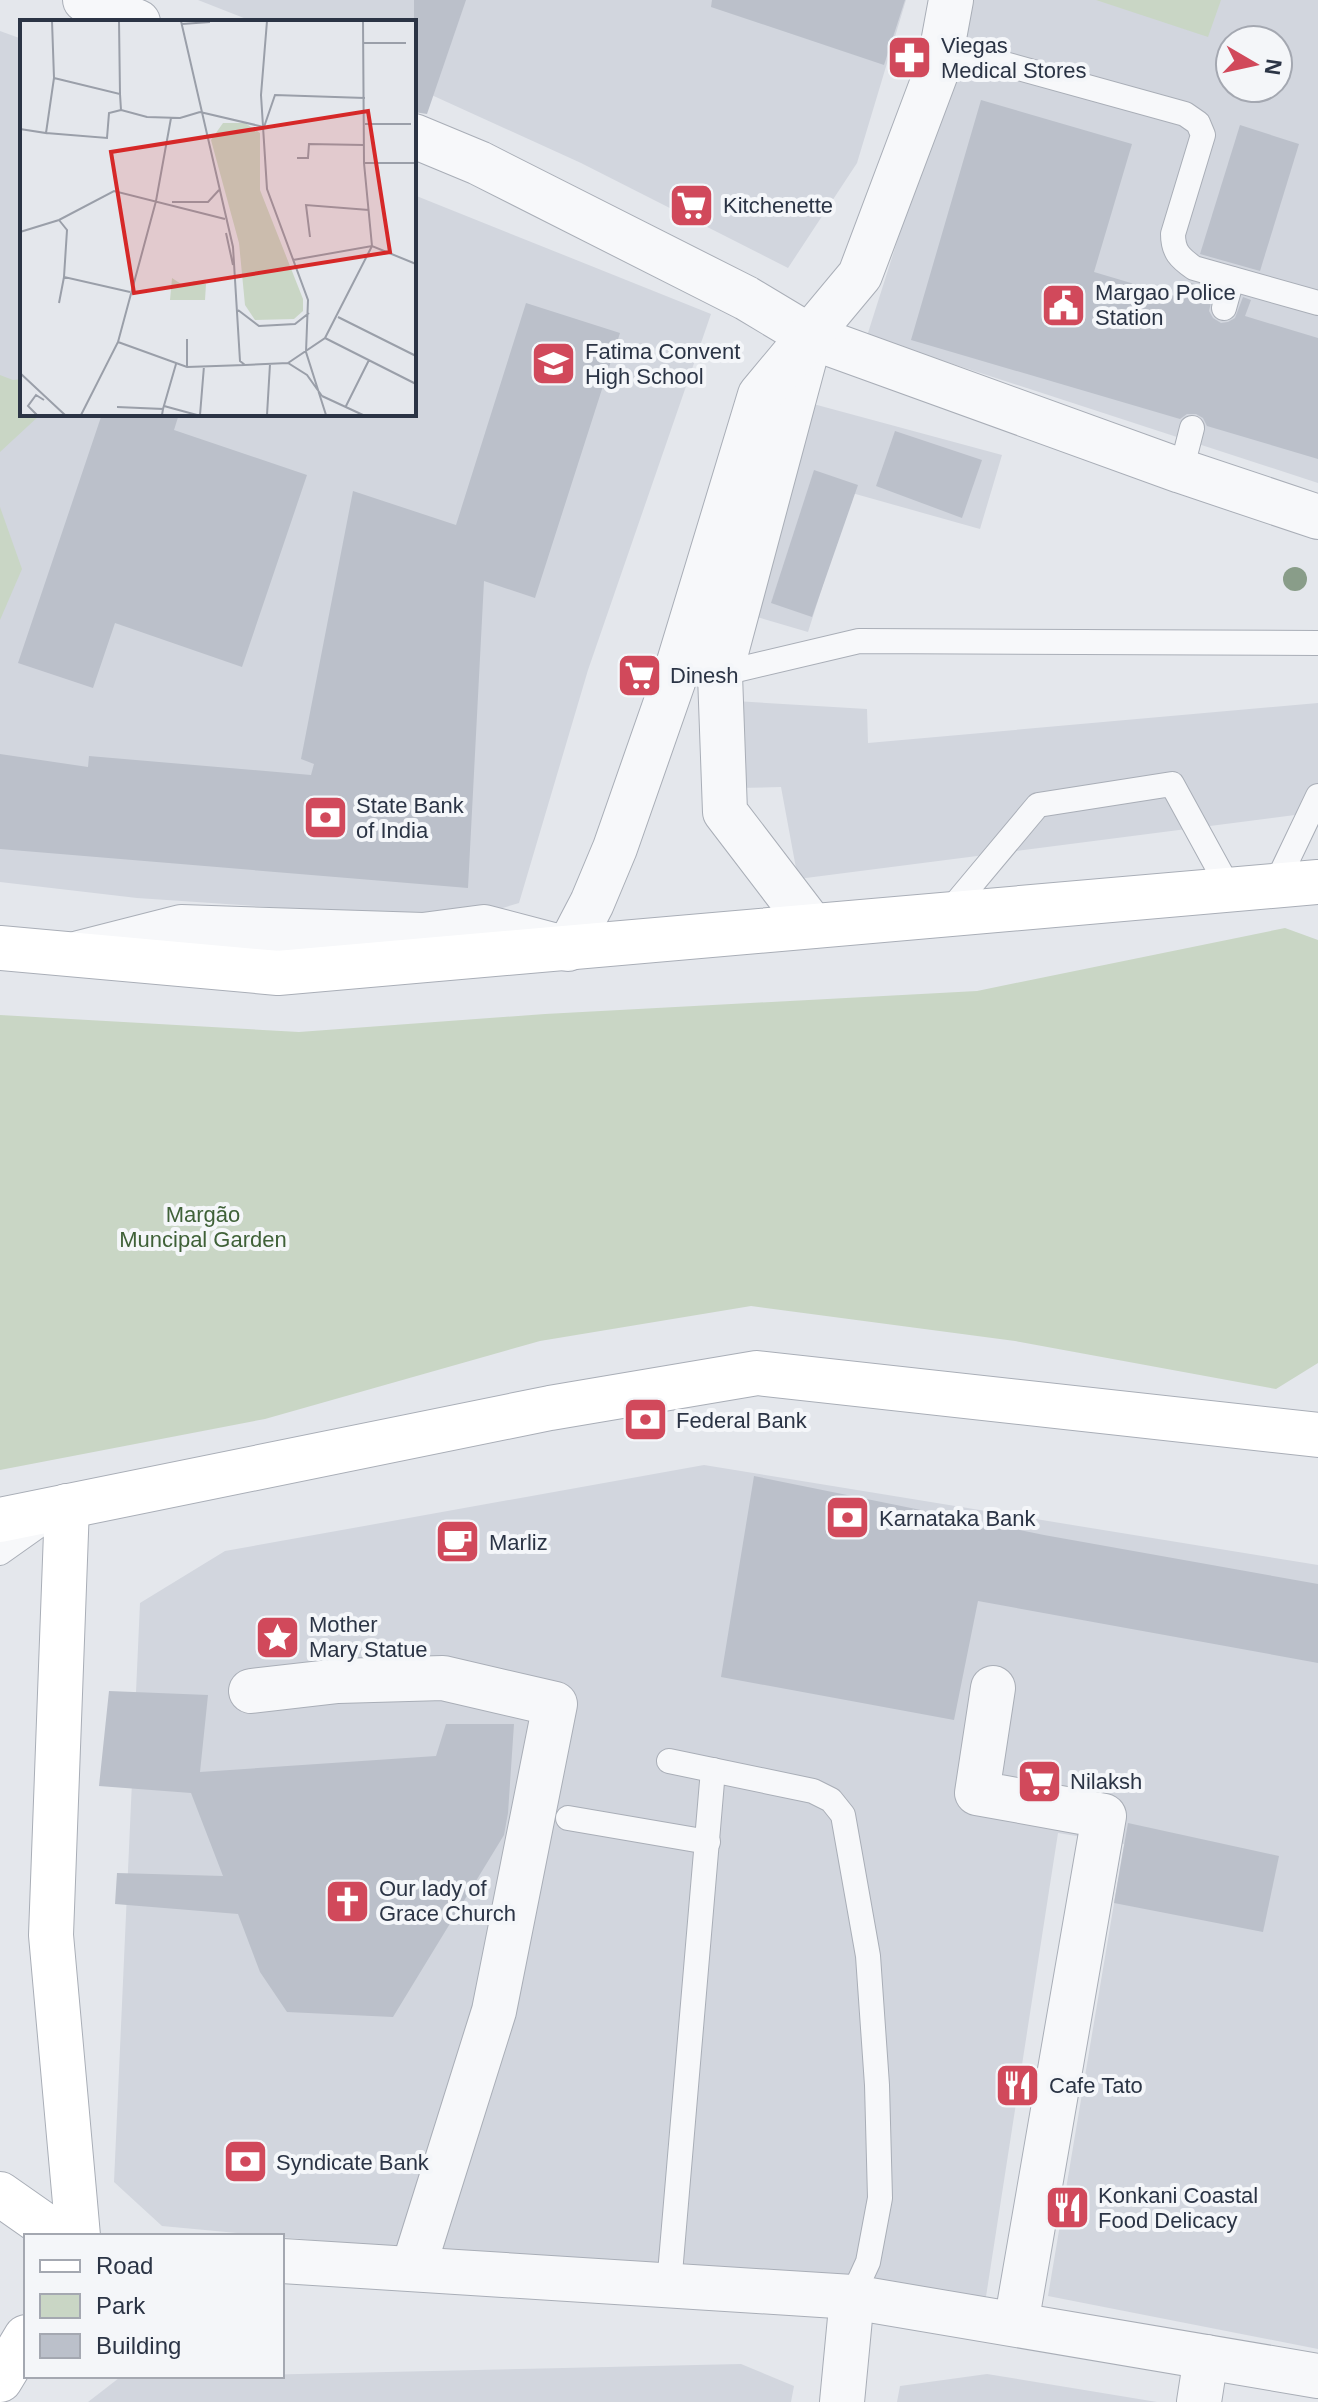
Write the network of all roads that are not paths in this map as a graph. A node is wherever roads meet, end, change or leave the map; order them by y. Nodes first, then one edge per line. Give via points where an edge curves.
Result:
1 (85, 0) edge
2 (951, 0) edge
3 (133, 20) edge
4 (943, 47) junction
5 (416, 137) edge
6 (1232, 279) junction
7 (1318, 303) edge
8 (1224, 308) dead end
9 (811, 337) junction
10 (1192, 428) dead end
11 (1181, 471) junction
12 (1318, 517) edge
13 (1318, 643) edge
14 (720, 675) junction
15 (673, 682) junction
16 (1318, 796) edge
17 (1318, 882) edge
18 (1275, 886) junction
19 (1230, 890) junction
20 (946, 915) junction
21 (812, 926) junction
22 (0, 948) edge
23 (568, 949) junction
24 (1318, 1435) edge
25 (67, 1506) junction
26 (0, 1520) edge
27 (0, 1553) edge
28 (993, 1688) dead end
29 (251, 1691) dead end
30 (669, 1761) dead end
31 (713, 1770) junction
32 (568, 1818) dead end
33 (708, 1842) junction
34 (0, 2194) edge
35 (57, 2234) edge
36 (78, 2234) edge
37 (284, 2261) edge
38 (413, 2269) junction
39 (669, 2285) junction
40 (852, 2297) junction
41 (1016, 2324) junction
42 (24, 2340) edge
43 (1206, 2357) junction
44 (1318, 2376) edge
45 (0, 2380) edge
46 (842, 2402) edge
47 (1199, 2402) edge

1 - 3 street
2 - 4 street
4 - 6 lane via 1185,114 1198,123 1203,135 1173,247 1194,268
4 - 9 street via 860,275
5 - 9 street via 479,163 746,298
6 - 7 lane
6 - 8 lane
9 - 11 street
9 - 14 street
9 - 15 street via 760,395
10 - 11 lane
11 - 12 street
13 - 14 lane via 859,641
14 - 15 lane
14 - 21 street via 725,812
15 - 23 street via 615,848
16 - 18 lane
17 - 18 main road
18 - 19 main road
19 - 20 main road
19 - 20 lane via 1172,784 1038,805
20 - 21 main road
21 - 23 main road
22 - 23 main road via 278,973
24 - 25 main road via 757,1373 550,1408
25 - 26 main road
25 - 27 lane
25 - 36 main road via 51,1935
28 - 41 street via 977,1793 1104,1816
29 - 38 street via 338,1681 443,1678 555,1704 494,2011
30 - 31 lane
31 - 33 lane
31 - 40 lane via 813,1791 831,1800 843,1815 868,1956 880,2198 868,2262
32 - 33 lane
33 - 39 lane
34 - 35 main road
37 - 38 street
38 - 39 street
39 - 40 street
40 - 41 street
40 - 46 street
41 - 43 street
42 - 45 main road
43 - 44 street
43 - 47 street

